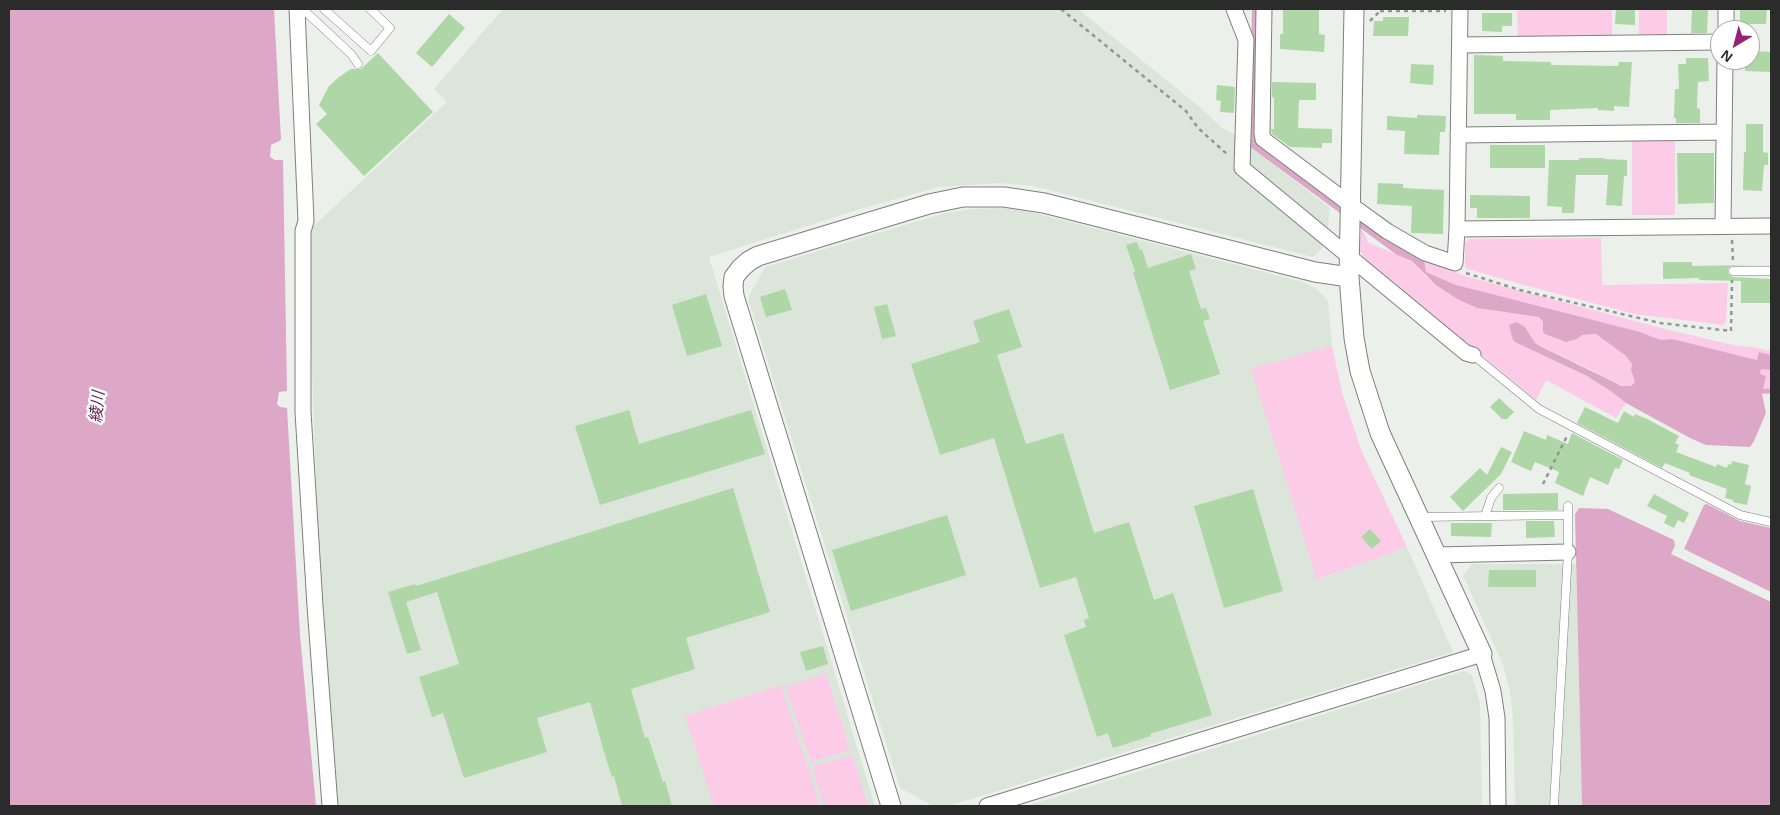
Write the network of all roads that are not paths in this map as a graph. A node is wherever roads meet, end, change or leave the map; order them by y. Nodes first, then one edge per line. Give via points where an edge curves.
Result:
1 (324, 9) edge
2 (370, 9) edge
3 (1234, 9) edge
4 (1264, 9) edge
5 (1354, 9) edge
6 (297, 10) edge
7 (1456, 12) edge
8 (1710, 42) edge
9 (1460, 45) junction
10 (358, 64) dead end
11 (1725, 70) edge
12 (1724, 132) junction
13 (1458, 135) junction
14 (1351, 206) junction
15 (1771, 226) edge
16 (1727, 229) junction
17 (1457, 230) junction
18 (1350, 257) junction
19 (1733, 271) road end
20 (1771, 271) edge
21 (1349, 277) junction
22 (1473, 354) joint
23 (1498, 488) dead end
24 (1568, 506) dead end
25 (1568, 515) junction
26 (1485, 516) junction
27 (1418, 517) junction
28 (1771, 522) edge
29 (1568, 552) junction
30 (1436, 555) junction
31 (1482, 654) junction
32 (330, 806) edge
33 (891, 806) edge
34 (987, 806) edge
35 (1498, 806) edge
36 (1554, 806) edge

1 - 2 lane via 371,51 390,28
3 - 18 street via 1246,40 1242,168
4 - 14 street via 1264,139
5 - 14 street
6 - 10 lane via 314,20
6 - 32 street via 306,221 303,231 303,412
7 - 9 street
8 - 9 street
9 - 13 street
11 - 12 street
12 - 13 street
12 - 16 street
13 - 17 street
14 - 17 street via 1404,242 1455,263
14 - 18 street
15 - 16 street
16 - 17 street
18 - 21 street
18 - 22 street via 1466,353
19 - 20 lane
21 - 27 street via 1354,338 1362,379 1380,433
21 - 33 street via 1316,272 1044,203 1004,197 963,197 929,204 758,256 741,268 734,277 734,296
22 - 28 lane via 1539,409 1740,515
23 - 26 lane via 1490,498
24 - 25 lane
25 - 26 lane
25 - 29 lane
26 - 27 lane
27 - 30 street
29 - 30 street
29 - 36 lane
30 - 31 street
31 - 34 street
31 - 35 street via 1497,718

